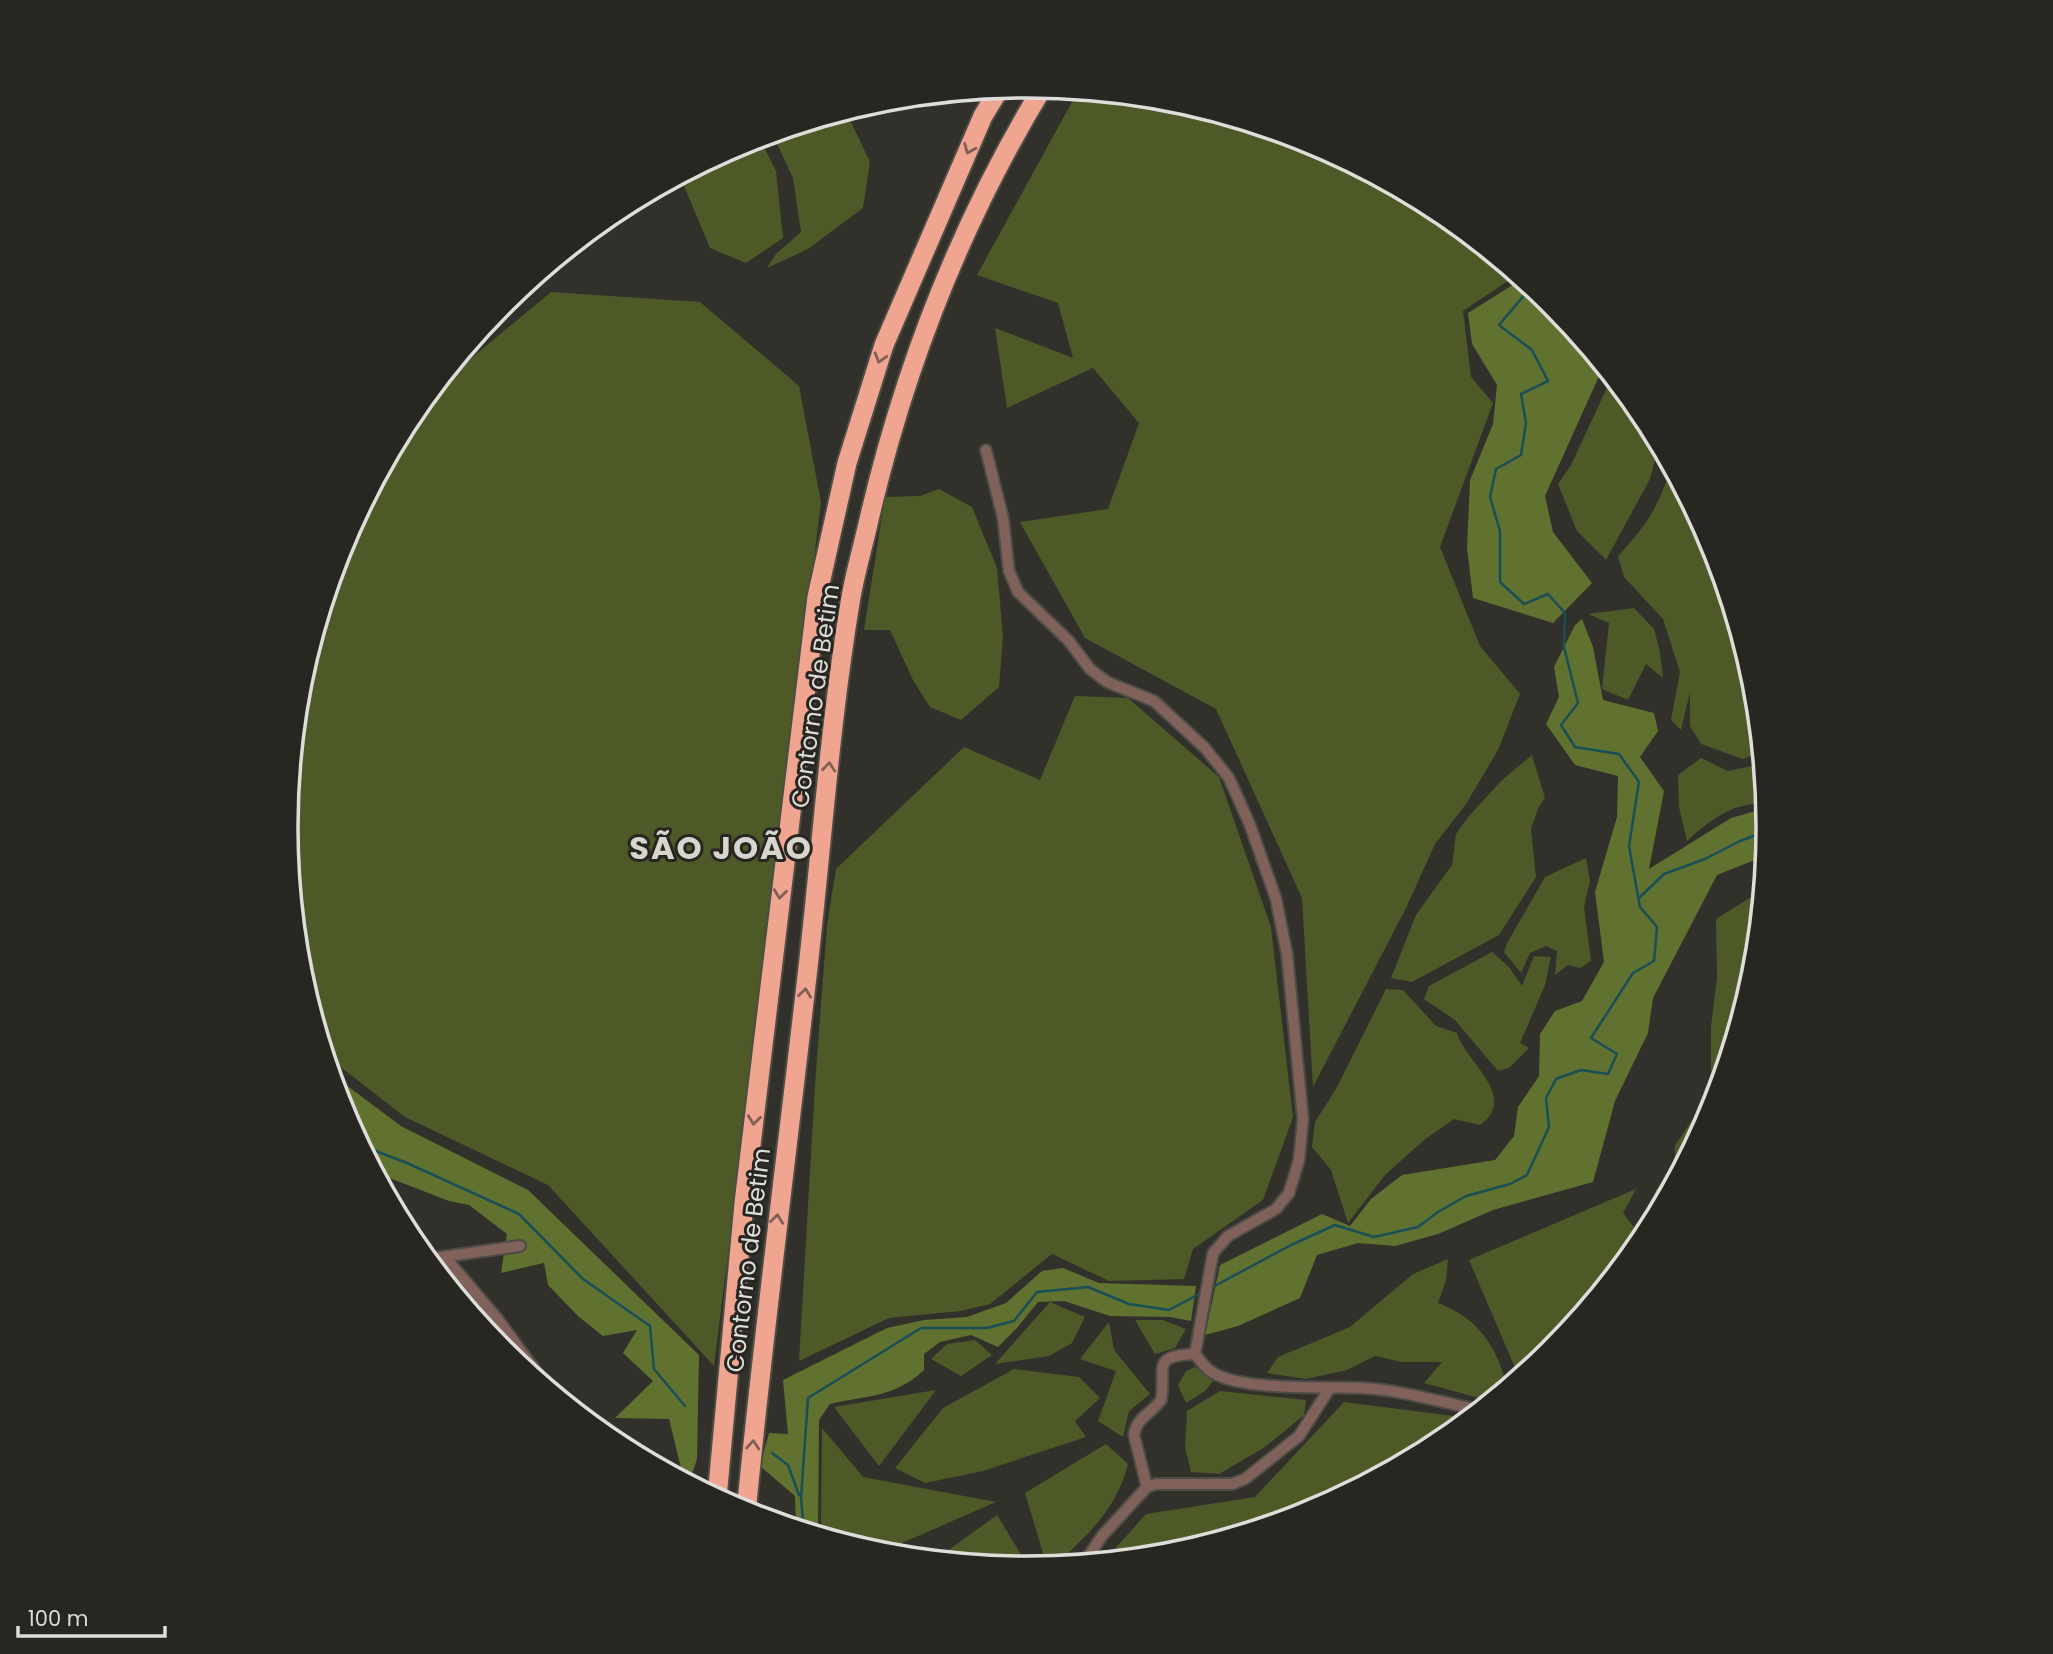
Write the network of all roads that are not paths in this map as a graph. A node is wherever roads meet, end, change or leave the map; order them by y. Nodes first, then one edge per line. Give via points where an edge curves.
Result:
1 (1036, 98) edge
2 (993, 99) edge
3 (986, 450) dead end
4 (520, 1246) dead end
5 (444, 1257) junction
6 (438, 1258) edge
7 (522, 1352) edge
8 (1195, 1354) junction
9 (1330, 1388) junction
10 (1467, 1407) edge
11 (718, 1487) edge
12 (1147, 1487) junction
13 (747, 1501) edge
14 (1091, 1553) edge

13 -> 1 highway, Contorno de Betim via 850,601 881,467 917,352 967,228
2 -> 11 highway, Contorno de Betim via 884,345 847,463 817,597 744,1203
3 - 8 street via 1003,518 1009,571 1018,592 1068,640 1090,669 1107,682 1154,701 1205,748 1229,778 1276,899 1287,954 1303,1119 1299,1160 1289,1193 1276,1209 1228,1236 1213,1253
4 - 5 street
5 - 6 street
5 - 7 street
8 - 9 street via 1209,1371 1235,1381
8 - 12 street via 1171,1356 1164,1362 1161,1400 1135,1428
9 - 10 street via 1363,1388
9 - 12 street via 1299,1436 1245,1479 1232,1484
12 - 14 street

